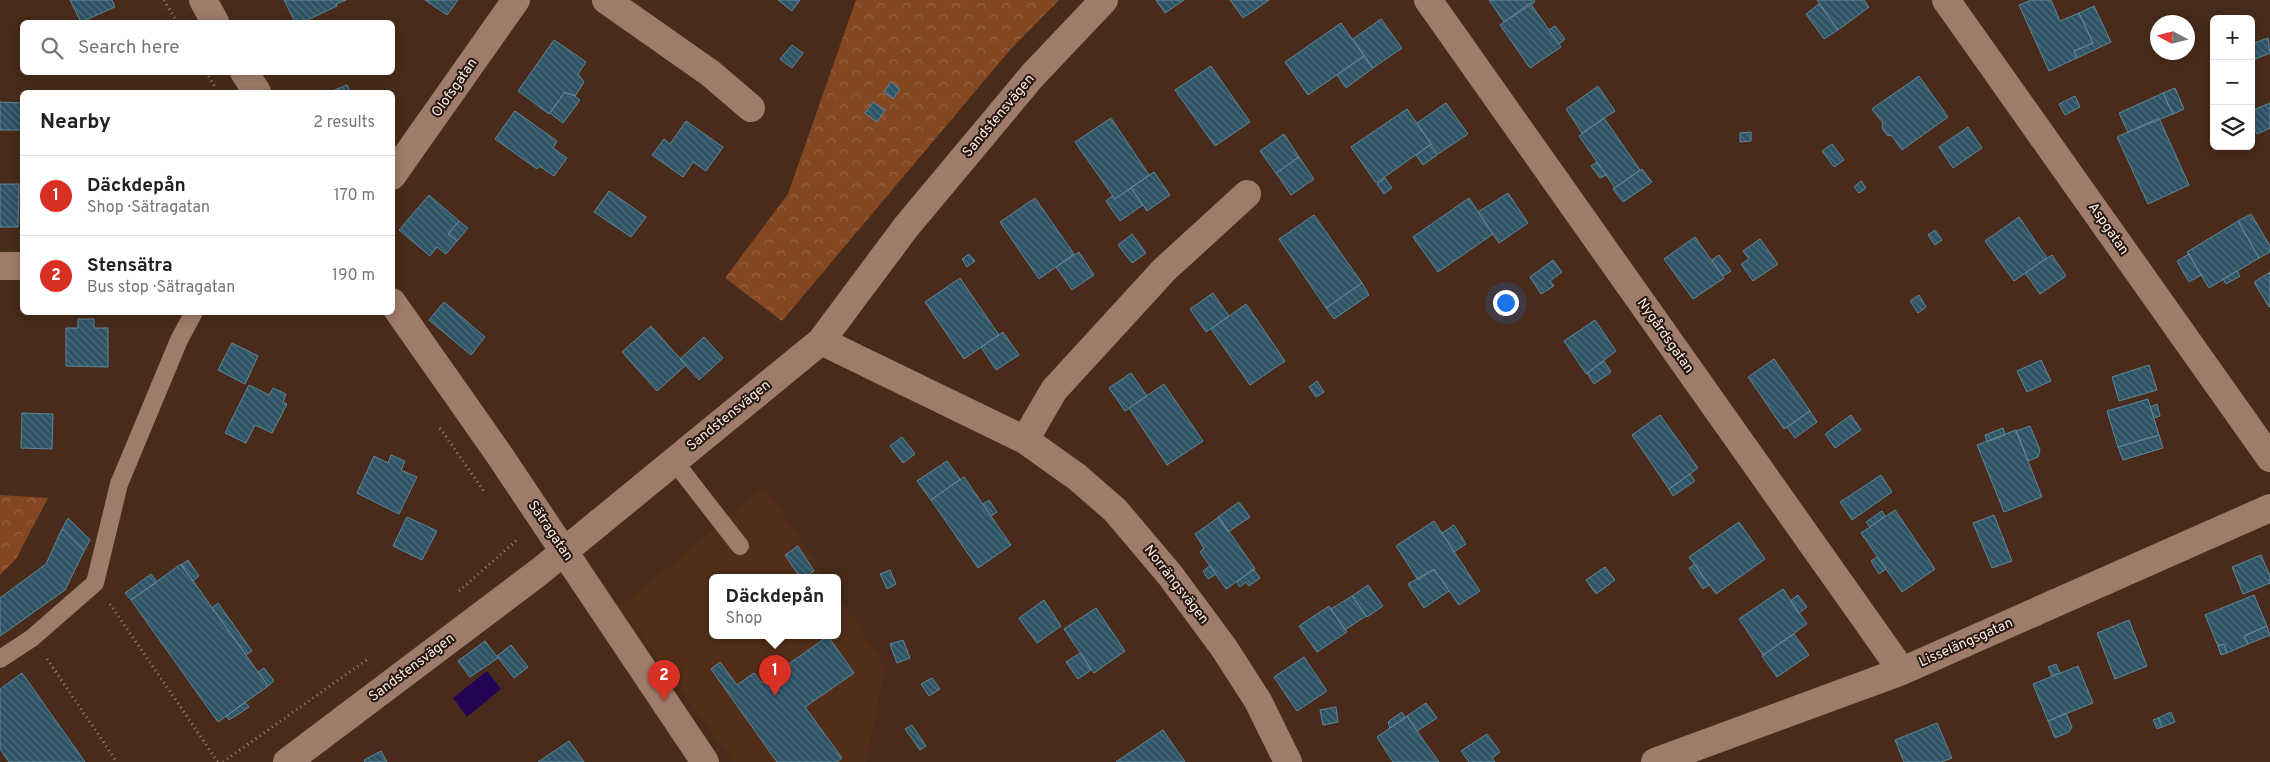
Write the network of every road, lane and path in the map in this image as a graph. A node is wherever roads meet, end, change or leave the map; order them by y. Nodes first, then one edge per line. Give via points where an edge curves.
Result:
1 (164, 0) edge
2 (203, 0) edge
3 (516, 0) edge
4 (606, 0) edge
5 (1104, 0) edge
6 (1428, 0) edge
7 (1946, 0) edge
8 (175, 20) edge
9 (215, 20) edge
10 (208, 75) edge
11 (246, 75) edge
12 (217, 90) edge
13 (256, 90) edge
14 (750, 108) dead end
15 (395, 172) edge
16 (1247, 194) dead end
17 (0, 266) edge
18 (20, 266) edge
19 (395, 306) edge
20 (192, 315) edge
21 (821, 341) junction
22 (1025, 440) junction
23 (2270, 458) edge
24 (674, 461) junction
25 (2270, 508) edge
26 (516, 540) dead end
27 (740, 546) dead end
28 (563, 552) junction
29 (95, 583) junction
30 (453, 596) dead end
31 (32, 638) junction
32 (375, 654) dead end
33 (0, 659) edge
34 (1902, 671) junction
35 (294, 760) edge
36 (117, 762) edge
37 (218, 762) edge
38 (224, 762) edge
39 (705, 762) edge
40 (1288, 762) edge
41 (1655, 762) edge

1 - 8 path
2 - 9 street
3 - 15 street, Olofsgatan
4 - 14 street via 710,73
5 - 21 street, Sandstensvägen via 1020,91 906,227
6 - 34 street, Nygårdsgatan
7 - 23 street, Aspgatan
10 - 12 path
11 - 13 street
16 - 22 street via 1164,270 1054,390
17 - 18 street
19 - 28 street, Sätragatan
20 - 29 lane via 118,484
21 - 22 street, Norrängsvägen
21 - 24 street, Sandstensvägen
22 - 40 street, Norrängsvägen via 1077,477 1115,510 1170,575 1258,701
24 - 27 lane
24 - 28 street, Sandstensvägen
25 - 34 street, Lisselängsgatan
26 - 30 path
28 - 35 street, Sandstensvägen
28 - 39 street, Sätragatan
29 - 31 lane
29 - 37 path
31 - 33 lane
31 - 36 path
32 - 38 path
34 - 41 street, Lisselängsgatan

